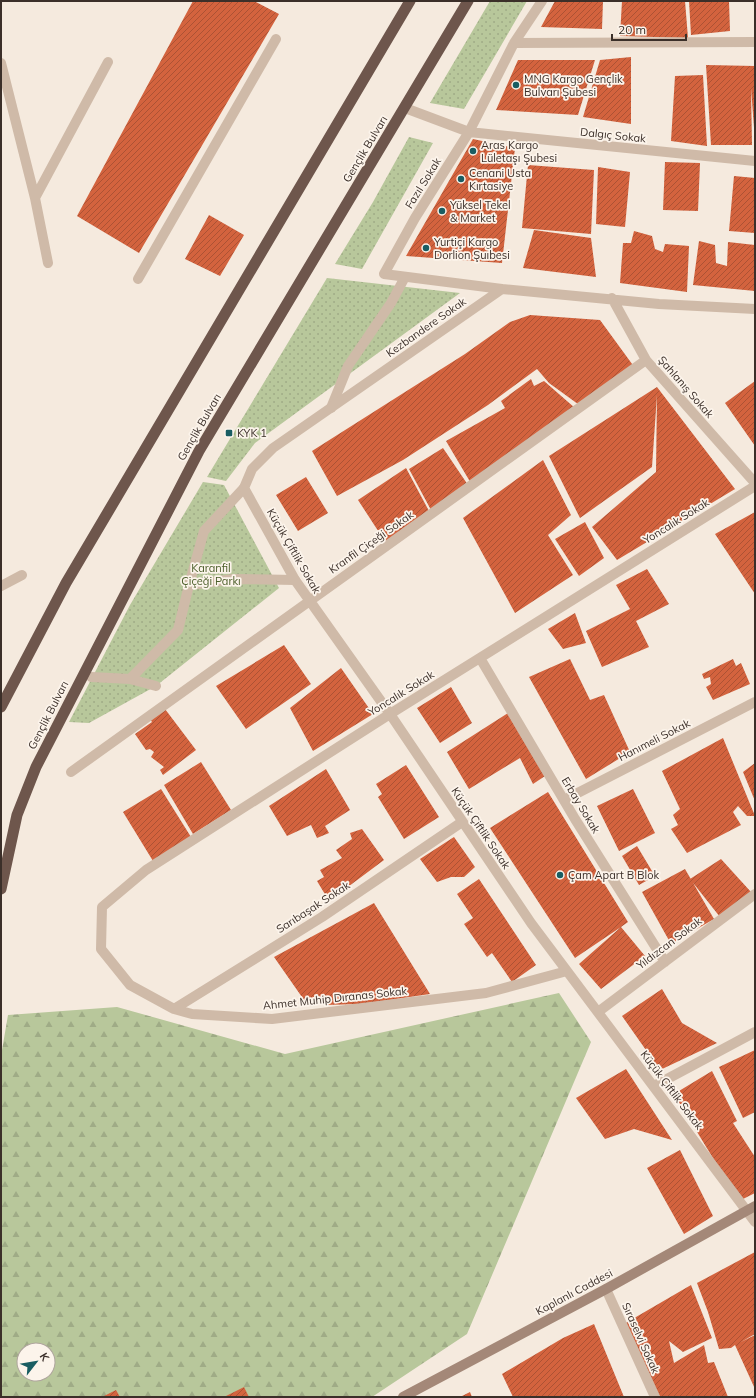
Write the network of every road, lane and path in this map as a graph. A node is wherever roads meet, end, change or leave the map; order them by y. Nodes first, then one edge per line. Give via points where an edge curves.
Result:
1 (410, 1) edge
2 (468, 1) edge
3 (542, 1) edge
4 (276, 39) dead end
5 (755, 42) edge
6 (514, 43) junction
7 (108, 62) dead end
8 (1, 63) edge
9 (405, 108) junction
10 (469, 132) junction
11 (755, 161) edge
12 (34, 198) junction
13 (48, 264) dead end
14 (405, 277) junction
15 (138, 279) dead end
16 (502, 289) junction
17 (612, 298) junction
18 (755, 309) edge
19 (646, 360) junction
20 (331, 408) junction
21 (755, 483) edge
22 (755, 486) edge
23 (244, 488) junction
24 (22, 575) dead end
25 (294, 580) junction
26 (189, 585) junction
27 (1, 586) edge
28 (309, 601) junction
29 (480, 658) junction
30 (91, 677) dead end
31 (130, 679) junction
32 (156, 686) dead end
33 (755, 702) edge
34 (1, 707) edge
35 (390, 714) junction
36 (71, 772) dead end
37 (564, 800) junction
38 (462, 822) junction
39 (1, 890) edge
40 (755, 894) edge
41 (101, 949) joint
42 (665, 962) junction
43 (567, 971) junction
44 (174, 1009) junction
45 (598, 1012) junction
46 (755, 1032) edge
47 (654, 1086) junction
48 (751, 1208) edge
49 (755, 1222) edge
50 (606, 1289) junction
51 (403, 1397) edge
52 (654, 1397) edge

1 - 34 highway via 70,576
2 - 9 highway, Gençlik Bulvarı
3 - 6 street, Fazıl Sokak
4 - 15 street
5 - 6 street
6 - 10 street, Fazıl Sokak
7 - 12 street
8 - 12 street
9 - 10 street, Dalgıç Sokak
9 - 39 highway, Gençlik Bulvarı via 199,451 164,518 36,767 17,815
10 - 11 street, Dalgıç Sokak
10 - 14 street, Fazıl Sokak via 415,218 384,274
12 - 13 street
14 - 16 street, Fazıl Sokak
14 - 20 street via 391,303 348,366
16 - 17 street
16 - 20 street, Kezbandere Sokak
17 - 18 street via 658,304
17 - 19 street, Şahlanış Sokak
19 - 21 street, Şahlanış Sokak
19 - 28 street, Kranfil Çiçeği Sokak
20 - 23 street, Kezbandere Sokak via 273,448 252,469
22 - 29 street, Yoncalık Sokak
23 - 25 street, Küçük Çiftlik Sokak
23 - 26 street via 204,531
24 - 27 street
25 - 26 street via 234,579
25 - 28 street, Küçük Çiftlik Sokak
26 - 31 street via 178,630
28 - 35 street, Küçük Çiftlik Sokak
28 - 36 street, Kranfil Çiçeği Sokak
29 - 35 street, Yoncalık Sokak
29 - 37 street, Erbay Sokak
30 - 31 street
31 - 32 street
33 - 37 street, Hanımeli Sokak
35 - 38 street, Küçük Çiftlik Sokak
35 - 41 street, Yoncalık Sokak via 146,870 102,907
37 - 42 street, Erbay Sokak
38 - 43 street, Küçük Çiftlik Sokak
38 - 44 street, Sarıbaşak Sokak via 322,917
40 - 42 street, Yıldızcan Sokak
41 - 44 street, Ahmet Muhip Dıranas Sokak via 130,985
42 - 45 street, Yıldızcan Sokak
43 - 44 street, Ahmet Muhip Dıranas Sokak via 486,993 272,1019 192,1014
43 - 45 street, Küçük Çiftlik Sokak
45 - 47 street, Küçük Çiftlik Sokak
46 - 47 street
47 - 48 street, Küçük Çiftlik Sokak
48 - 49 street, Küçük Çiftlik Sokak
48 - 50 main road, Kaplanlı Caddesi
50 - 51 main road, Kaplanlı Caddesi
50 - 52 street, Sıraselvi Sokak

